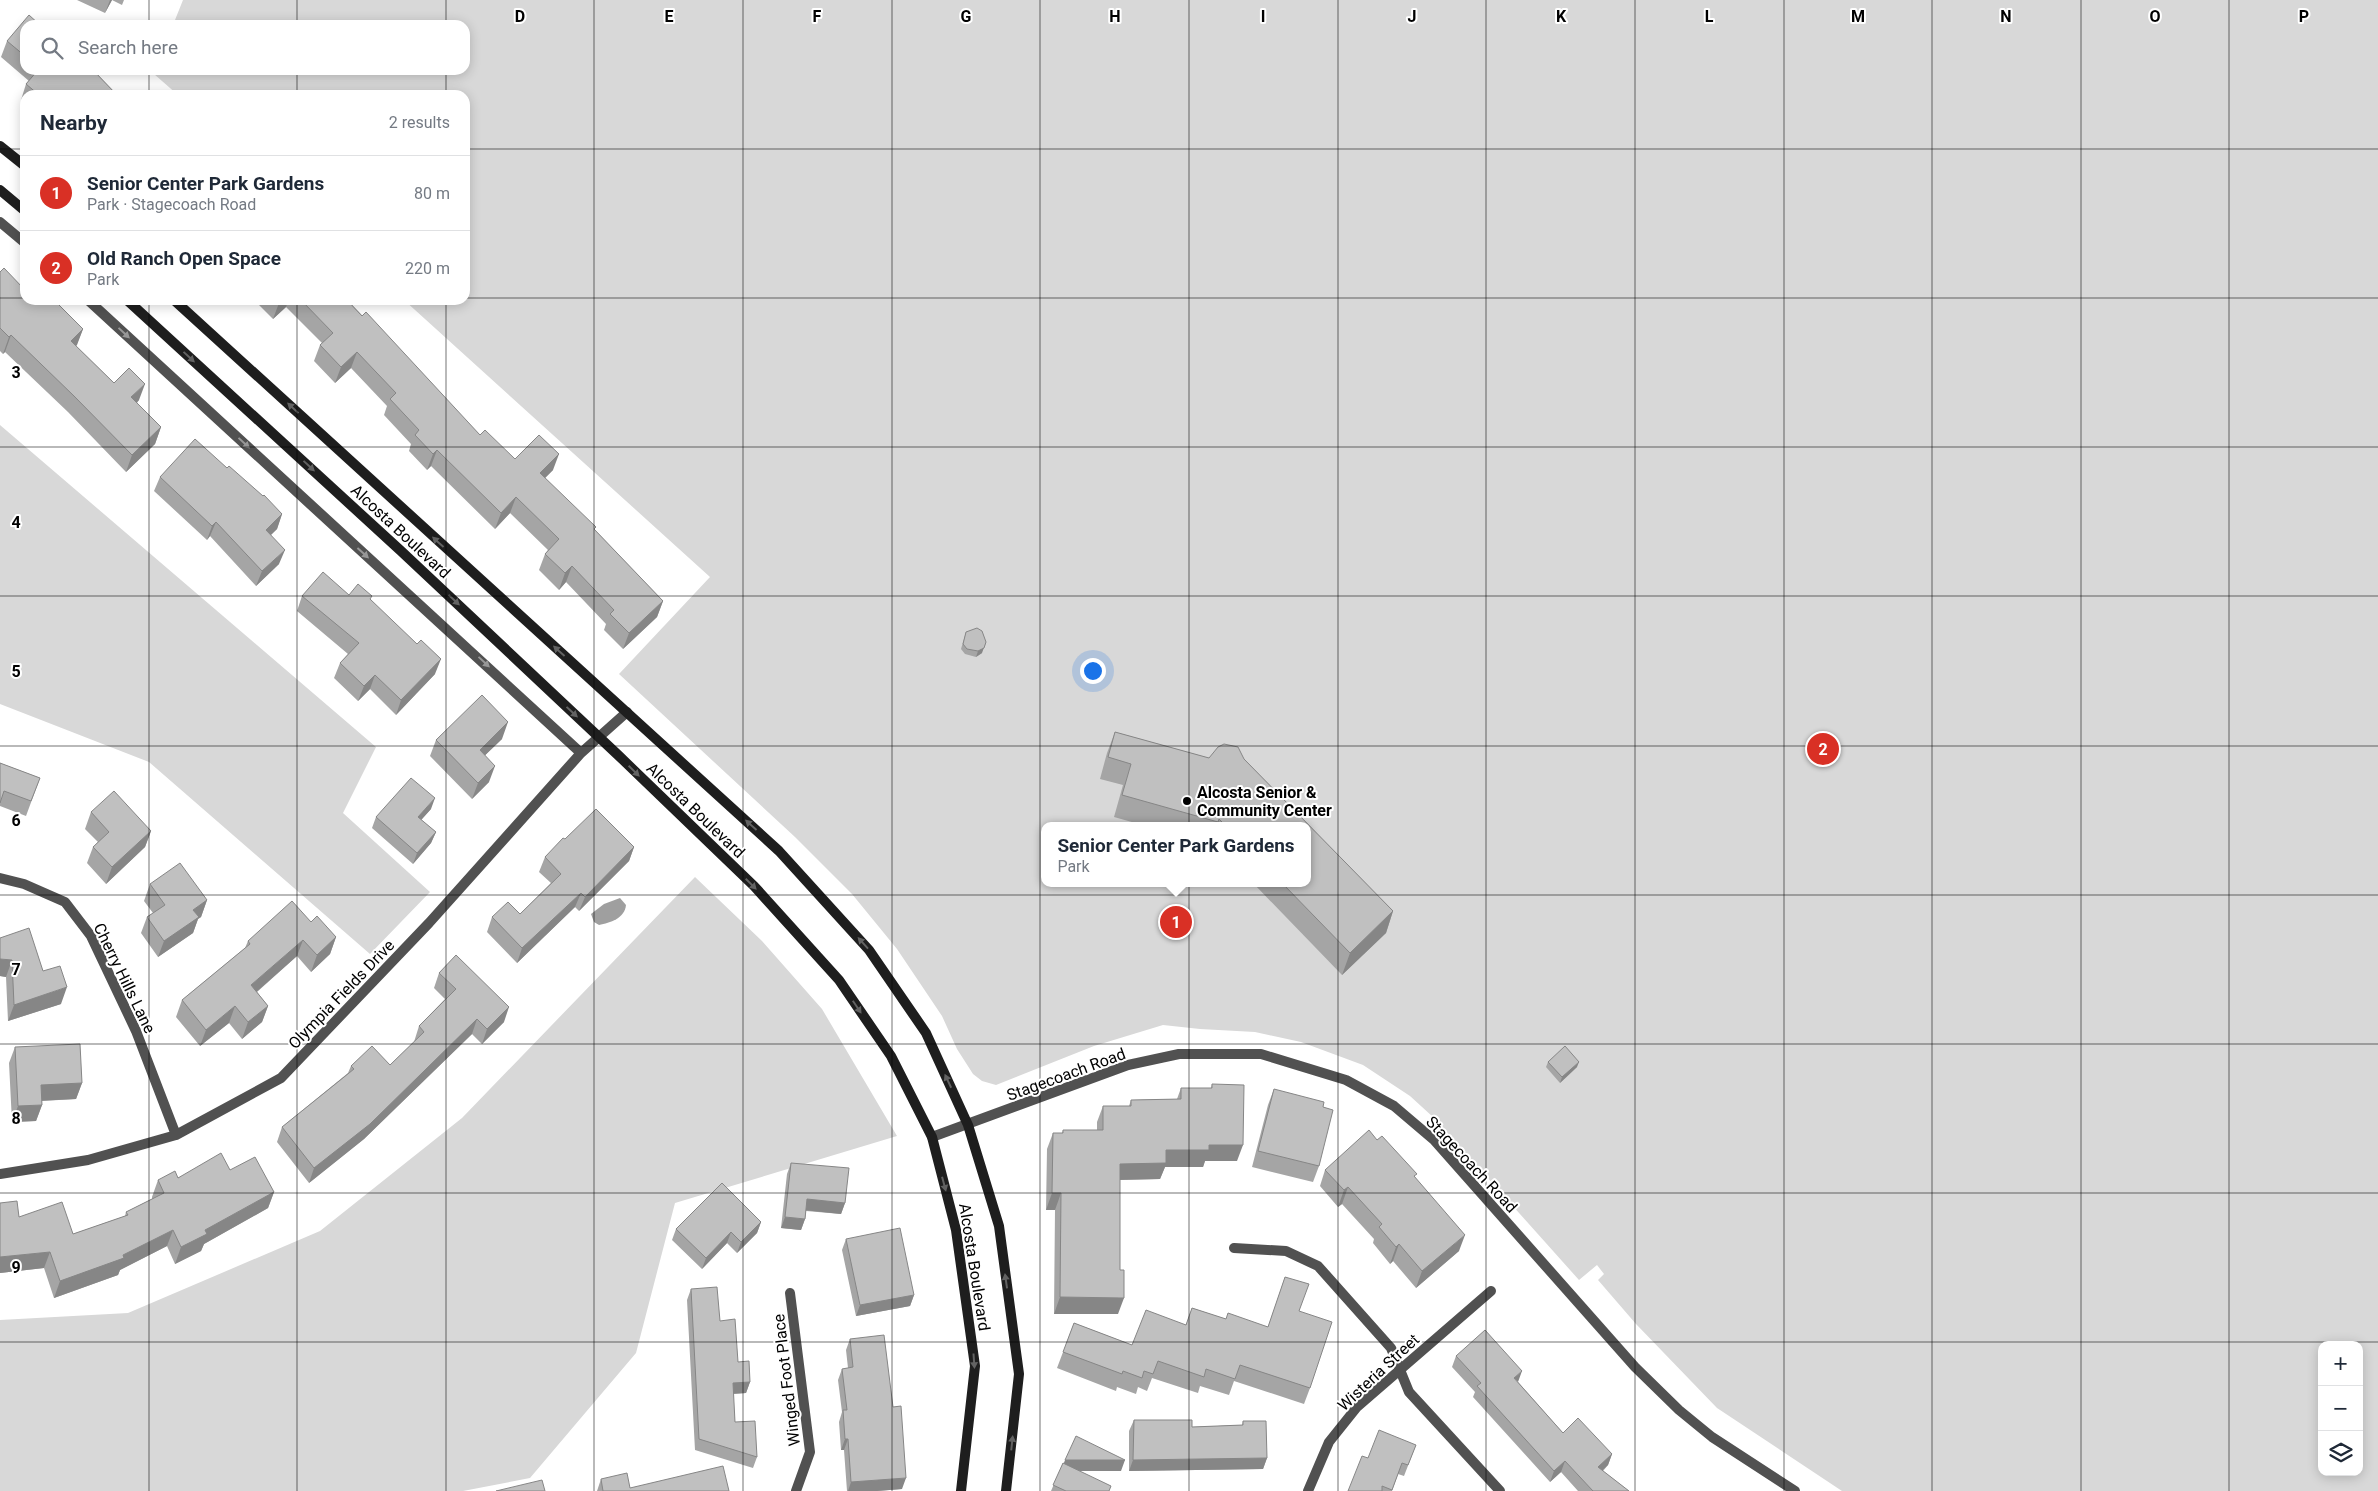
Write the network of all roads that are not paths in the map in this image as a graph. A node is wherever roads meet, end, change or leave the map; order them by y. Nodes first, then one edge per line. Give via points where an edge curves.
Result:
1 (0, 146) edge
2 (20, 162) edge
3 (0, 190) edge
4 (20, 207) edge
5 (0, 222) edge
6 (20, 239) edge
7 (93, 305) edge
8 (132, 305) edge
9 (179, 305) edge
10 (627, 712) junction
11 (599, 738) junction
12 (581, 753) junction
13 (0, 878) edge
14 (968, 1125) junction
15 (176, 1135) junction
16 (932, 1137) junction
17 (0, 1174) edge
18 (1234, 1248) dead end
19 (1491, 1291) dead end
20 (790, 1293) dead end
21 (1401, 1370) junction
22 (796, 1491) edge
23 (961, 1491) edge
24 (1006, 1491) edge
25 (1308, 1491) edge
26 (1500, 1491) edge
27 (1795, 1491) edge

1 - 2 main road
3 - 4 main road
5 - 6 street
7 -> 12 street
8 -> 11 main road, Alcosta Boulevard via 394,544
10 -> 9 main road, Alcosta Boulevard
10 - 11 street, Olympia Fields Drive
14 -> 10 main road, Alcosta Boulevard via 926,1033 869,950 779,851
11 - 12 street, Olympia Fields Drive
11 -> 16 main road, Alcosta Boulevard via 754,886 839,980 891,1056
12 - 15 street, Olympia Fields Drive via 429,923 281,1078
13 - 15 street, Cherry Hills Lane via 24,884 65,902 91,936 136,1030
14 - 16 street, Stagecoach Road
24 -> 14 main road, Alcosta Boulevard via 1019,1374 999,1226
14 - 27 street, Stagecoach Road via 1128,1066 1179,1054 1261,1054 1346,1080 1394,1106 1434,1140 1635,1367 1679,1410 1712,1437
15 - 17 street, Olympia Fields Drive via 88,1160
16 -> 23 main road, Alcosta Boulevard via 956,1230 975,1366
18 - 21 street via 1286,1250 1318,1266 1391,1348
19 - 21 street, Wisteria Street
20 - 22 street, Winged Foot Place via 810,1452
21 - 25 street, Wisteria Street via 1357,1408 1330,1442
21 - 26 street via 1409,1392

